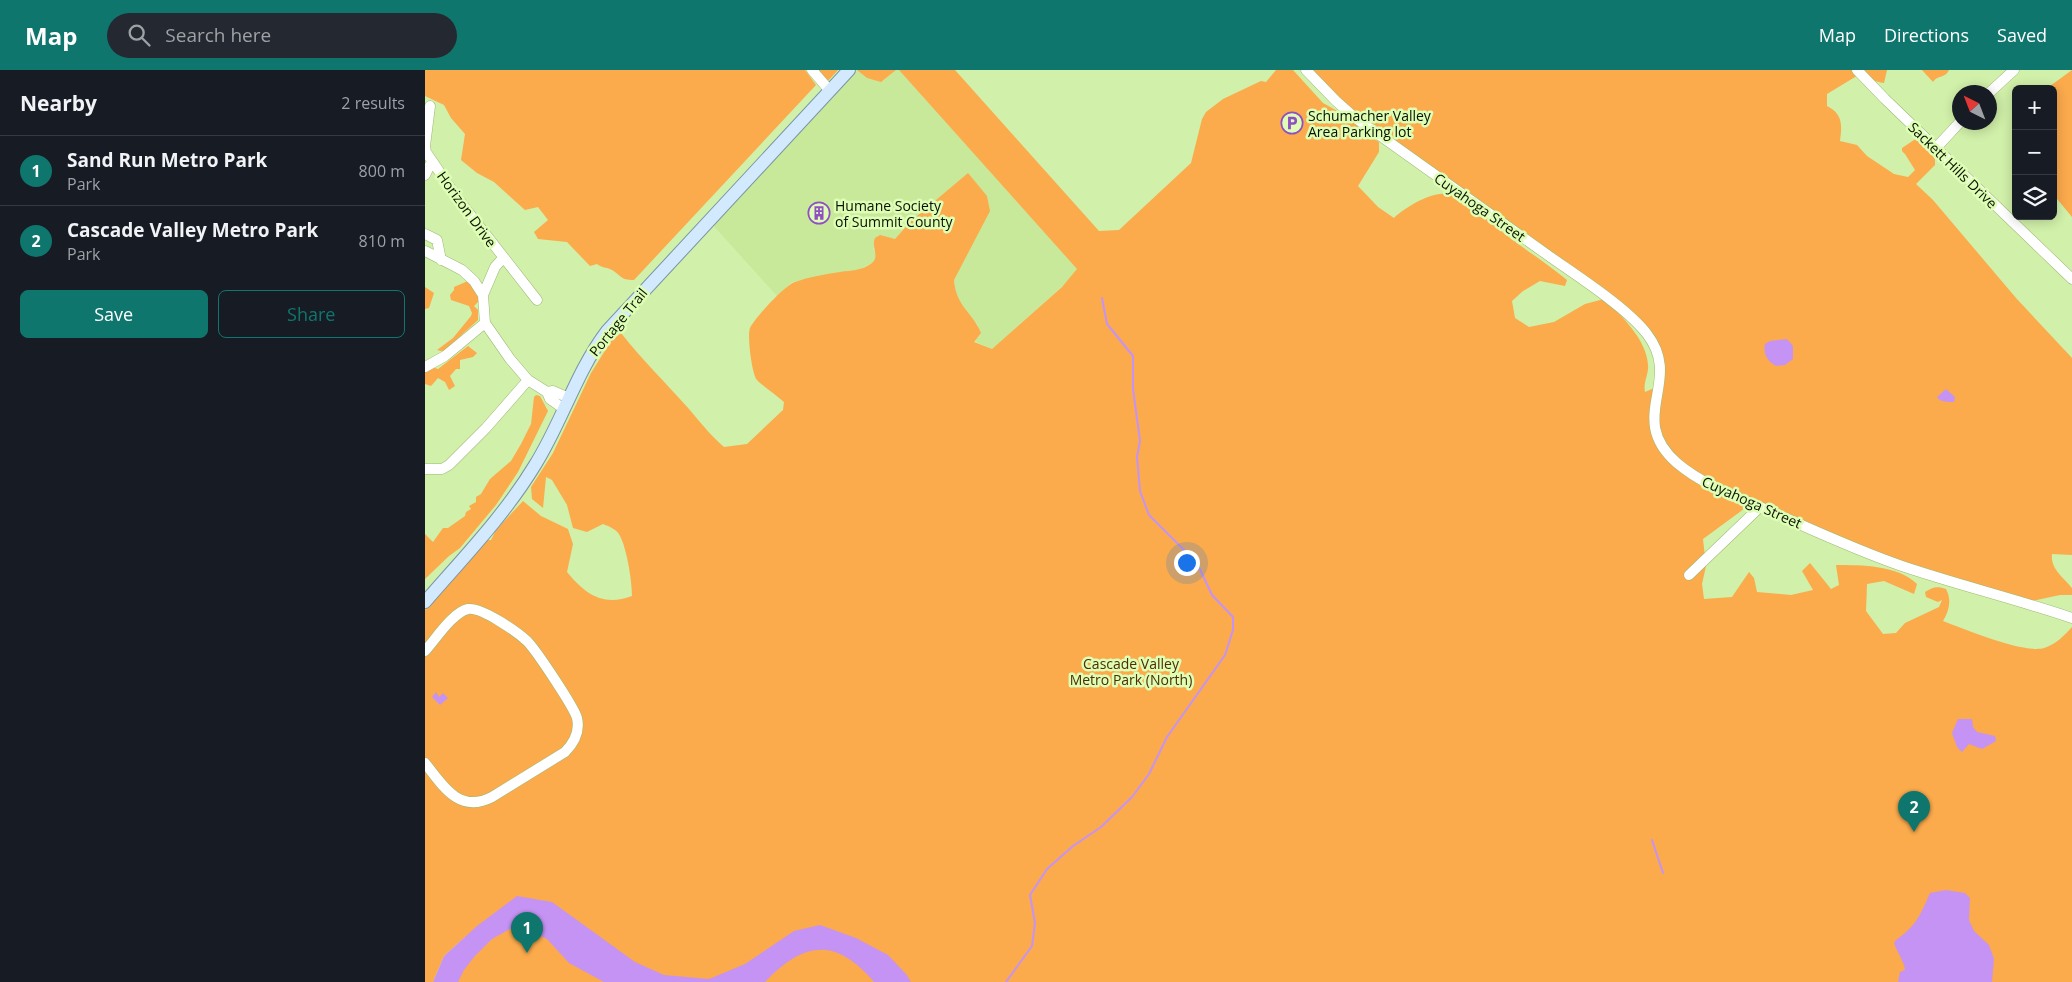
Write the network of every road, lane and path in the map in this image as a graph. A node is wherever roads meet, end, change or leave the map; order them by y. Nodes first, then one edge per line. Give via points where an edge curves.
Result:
1 (812, 70) edge
2 (849, 70) edge
3 (1306, 70) edge
4 (1857, 70) edge
5 (2014, 70) edge
6 (1997, 86) edge
7 (830, 91) junction
8 (430, 106) dead end
9 (1953, 130) edge
10 (1936, 148) junction
11 (432, 161) junction
12 (425, 175) edge
13 (425, 234) edge
14 (425, 252) edge
15 (503, 258) junction
16 (441, 260) junction
17 (2072, 279) edge
18 (483, 295) junction
19 (537, 300) dead end
20 (485, 323) junction
21 (425, 367) edge
22 (529, 380) junction
23 (566, 404) junction
24 (425, 469) edge
25 (1759, 507) junction
26 (1689, 574) dead end
27 (425, 602) edge
28 (2072, 618) edge
29 (425, 651) edge
30 (425, 763) edge

1 - 7 street
2 - 7 main road, Portage Trail
3 - 25 street, Cuyahoga Street via 1354,117 1576,276 1642,328 1657,351 1661,367 1653,424 1663,447 1693,475
4 - 10 street, Sackett Hills Drive
5 - 6 street
7 - 23 main road, Portage Trail via 607,331 586,362
8 - 11 street via 425,149
9 - 10 street
10 - 17 street, Sackett Hills Drive
11 - 12 street
11 - 15 street, Horizon Drive
13 - 16 street via 437,240
14 - 16 street
15 - 18 street, Horizon Drive via 495,267
15 - 19 street, Horizon Drive
16 - 18 street via 462,270
18 - 20 street
20 - 21 street via 445,356
20 - 22 street
22 - 23 street via 547,392 553,391
22 - 24 street via 449,464 442,469
23 - 27 main road, Portage Trail via 535,465 511,501
25 - 26 street
25 - 28 street, Cuyahoga Street via 1900,566
29 - 30 street via 460,612 480,610 530,644 574,709 577,728 574,742 565,752 479,803 456,797

